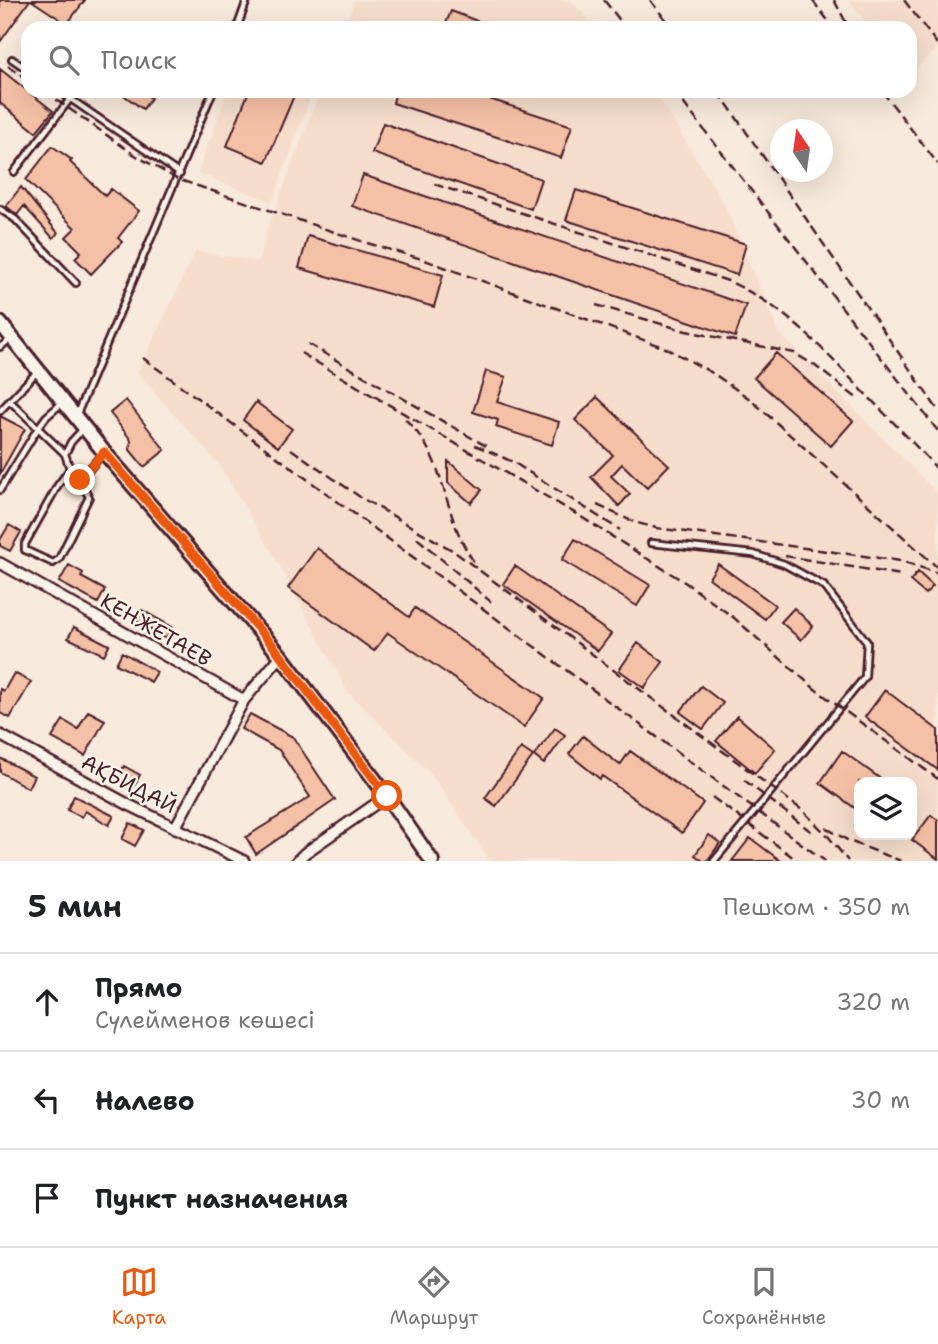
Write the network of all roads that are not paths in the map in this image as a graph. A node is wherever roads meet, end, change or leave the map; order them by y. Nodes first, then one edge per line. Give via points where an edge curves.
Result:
1 (247, 0) edge
2 (240, 21) edge
3 (12, 59) dead end
4 (21, 65) edge
5 (210, 98) edge
6 (70, 99) joint
7 (13, 172) dead end
8 (180, 174) junction
9 (0, 209) edge
10 (76, 283) dead end
11 (0, 323) edge
12 (12, 338) junction
13 (0, 347) edge
14 (38, 372) junction
15 (9, 400) junction
16 (62, 402) junction
17 (0, 411) edge
18 (80, 423) junction
19 (38, 428) junction
20 (104, 452) junction
21 (65, 454) junction
22 (70, 469) junction
23 (80, 480) junction
24 (0, 490) edge
25 (651, 543) dead end
26 (0, 563) edge
27 (281, 656) junction
28 (244, 700) junction
29 (0, 735) edge
30 (387, 796) junction
31 (176, 828) junction
32 (308, 857) edge
33 (244, 861) edge
34 (298, 861) edge
35 (432, 861) edge
36 (714, 861) edge

1 - 2 lane
3 - 4 lane
5 - 8 lane
6 - 7 lane
6 - 8 lane
8 - 18 lane via 86,388
9 - 10 lane
11 - 12 street
12 - 13 lane
12 - 14 street
14 - 15 lane
14 - 16 street
15 - 17 lane
15 - 19 lane
16 - 18 street
16 - 19 lane
18 - 20 street
18 - 21 lane
19 - 21 lane
19 - 24 lane
20 - 23 lane
20 - 27 street
21 - 22 lane
22 - 23 lane
22 - 23 lane via 25,550 54,562 59,559 89,497
25 - 36 lane via 753,554 784,564 824,586 867,642 865,677
26 - 28 street, КЕНЖЕТАЕВ
27 - 28 street
27 - 30 street
28 - 31 street
29 - 31 street, АҚБИДАЙ
30 - 32 street
30 - 35 street
31 - 33 street, АҚБИДАЙ
32 - 34 street

